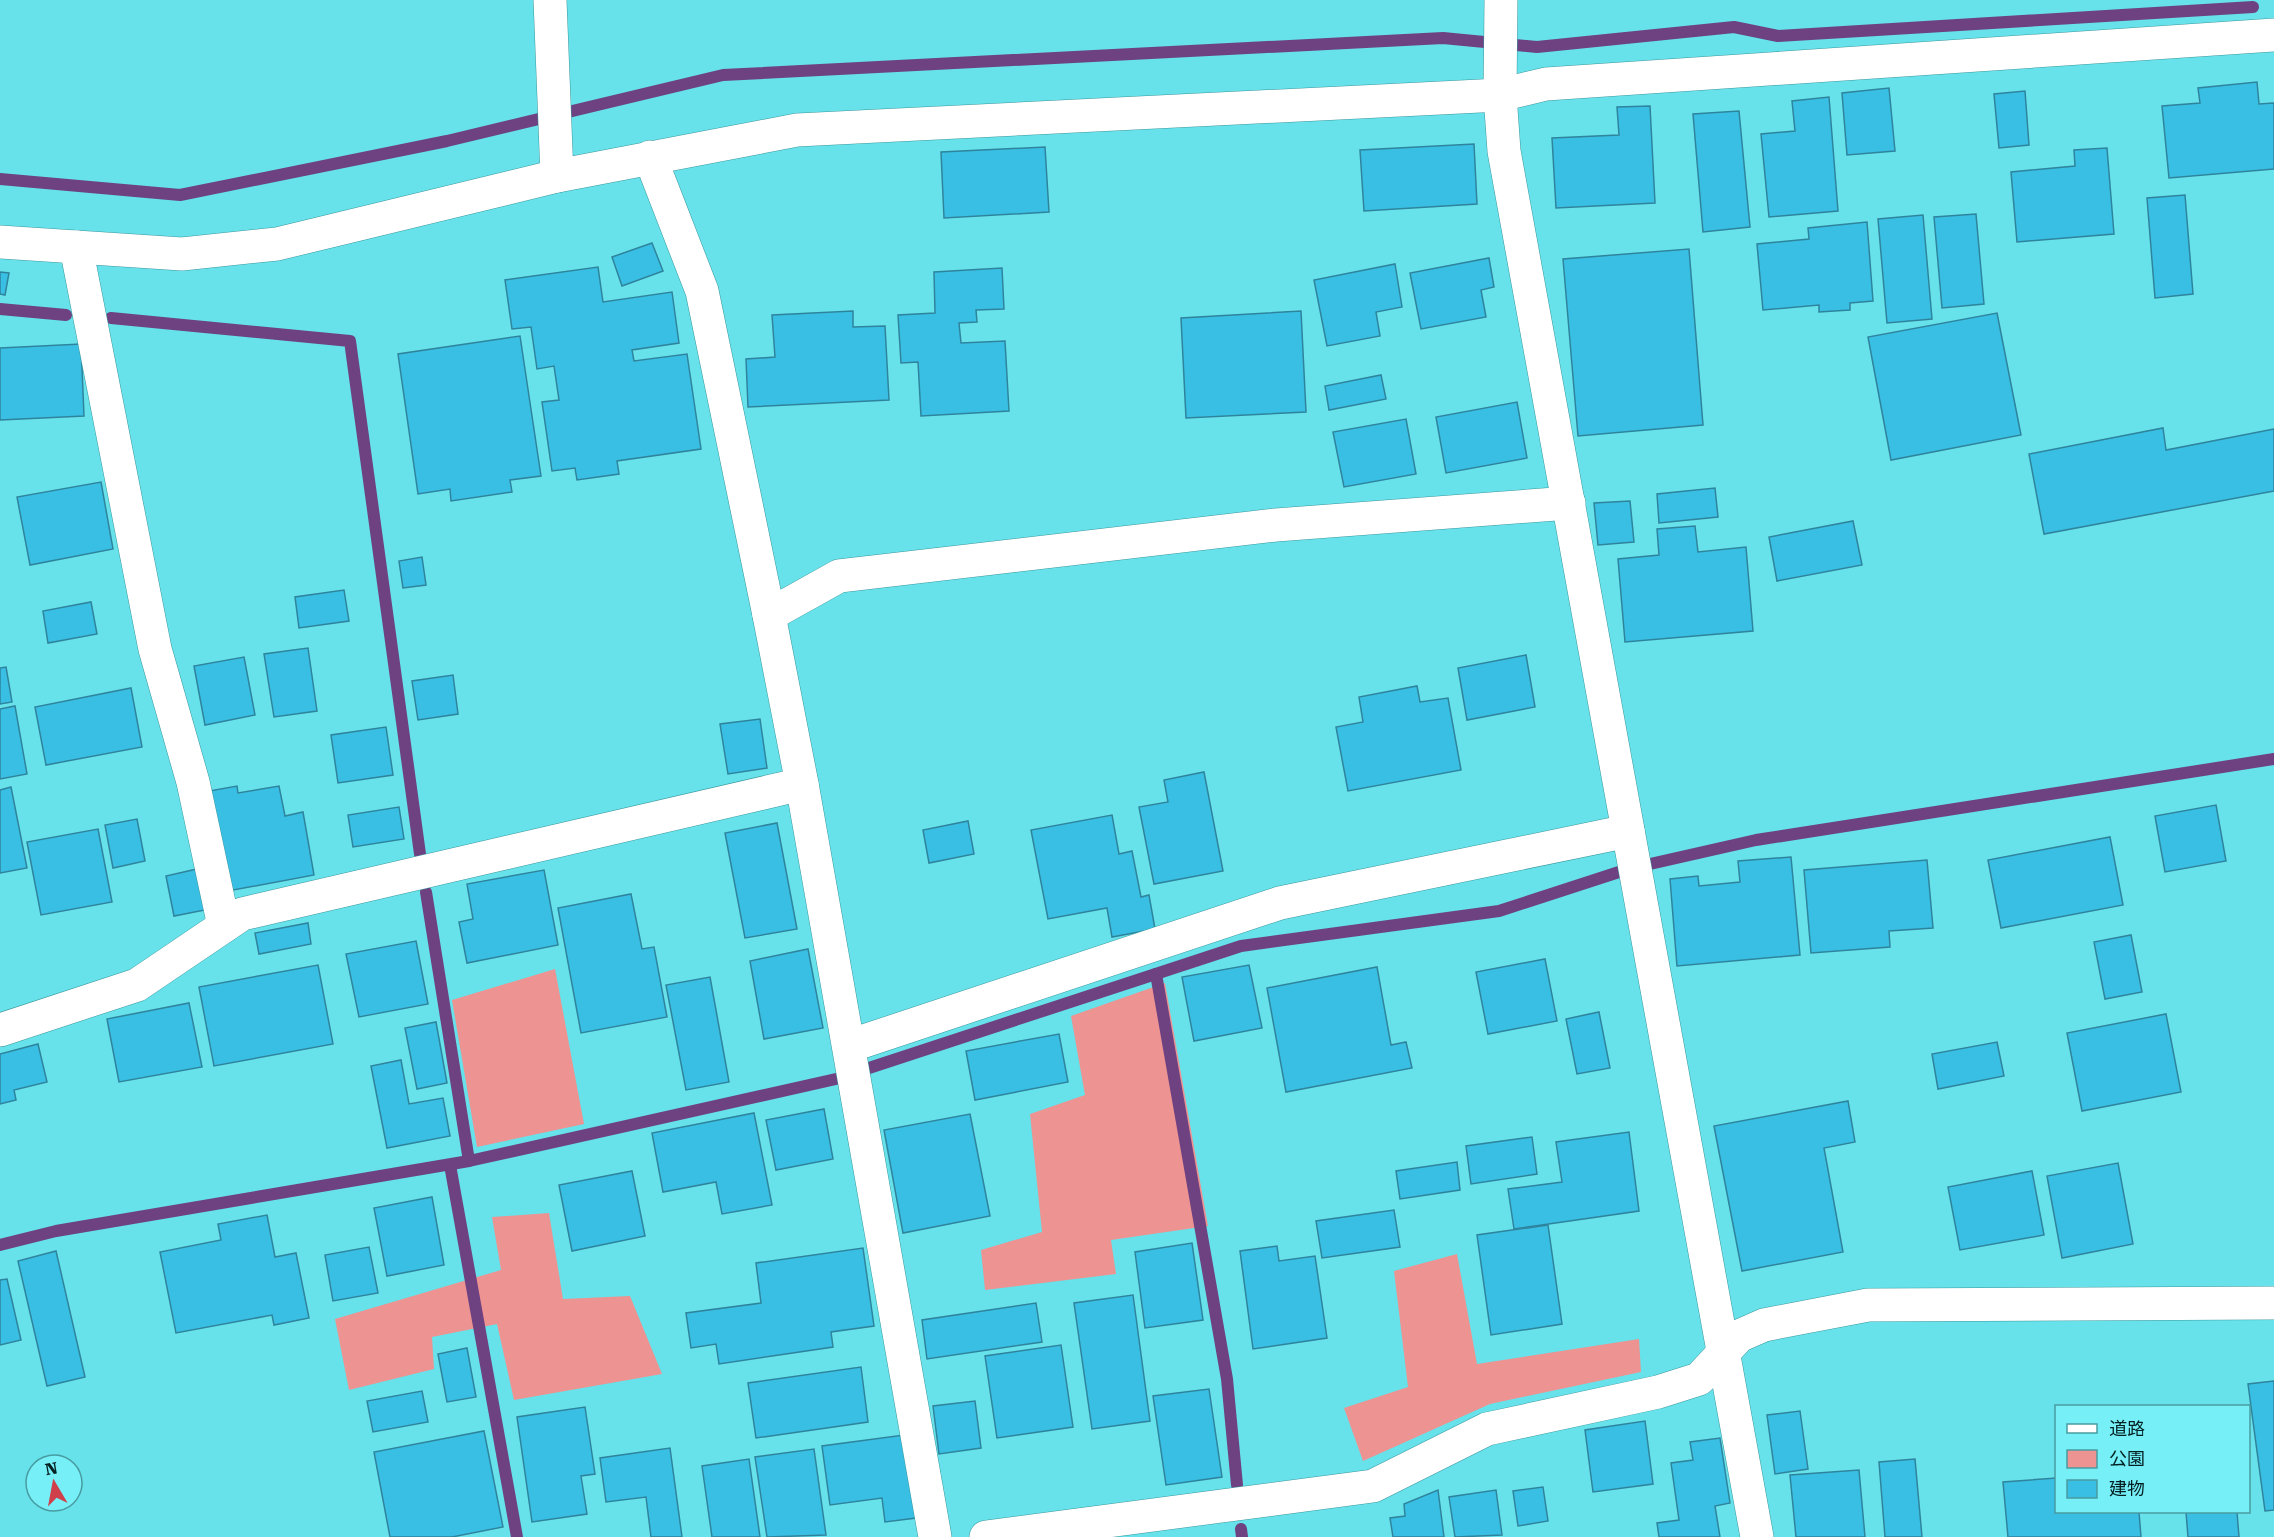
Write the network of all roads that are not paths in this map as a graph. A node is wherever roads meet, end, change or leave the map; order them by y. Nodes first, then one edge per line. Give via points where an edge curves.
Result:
1 (550, 0) edge
2 (1501, 8) edge
3 (2274, 35) edge
4 (1500, 95) junction
5 (650, 157) junction
6 (557, 176) junction
7 (0, 242) edge
8 (76, 247) junction
9 (1569, 503) junction
10 (769, 615) junction
11 (802, 784) junction
12 (1628, 831) junction
13 (224, 926) junction
14 (0, 1030) edge
15 (849, 1046) junction
16 (2274, 1303) edge
17 (1722, 1356) junction
18 (935, 1537) edge
19 (986, 1537) edge
20 (1758, 1537) edge

1 - 6 street
2 - 4 street
3 - 4 street via 1546,84
4 - 5 street via 797,130
4 - 9 street via 1504,151
5 - 6 street
5 - 10 street via 702,291
6 - 8 street via 277,244 182,254
7 - 8 street
8 - 13 street via 155,649 193,782
9 - 10 street via 1275,525 839,576
9 - 12 street
10 - 11 street
11 - 13 street via 254,912
11 - 15 street
12 - 15 street via 1280,903
12 - 17 street
13 - 14 street via 137,985
15 - 18 street
16 - 17 street via 1868,1305 1764,1325 1739,1336
17 - 19 street via 1699,1379 1658,1392 1487,1429 1372,1486
17 - 20 street

